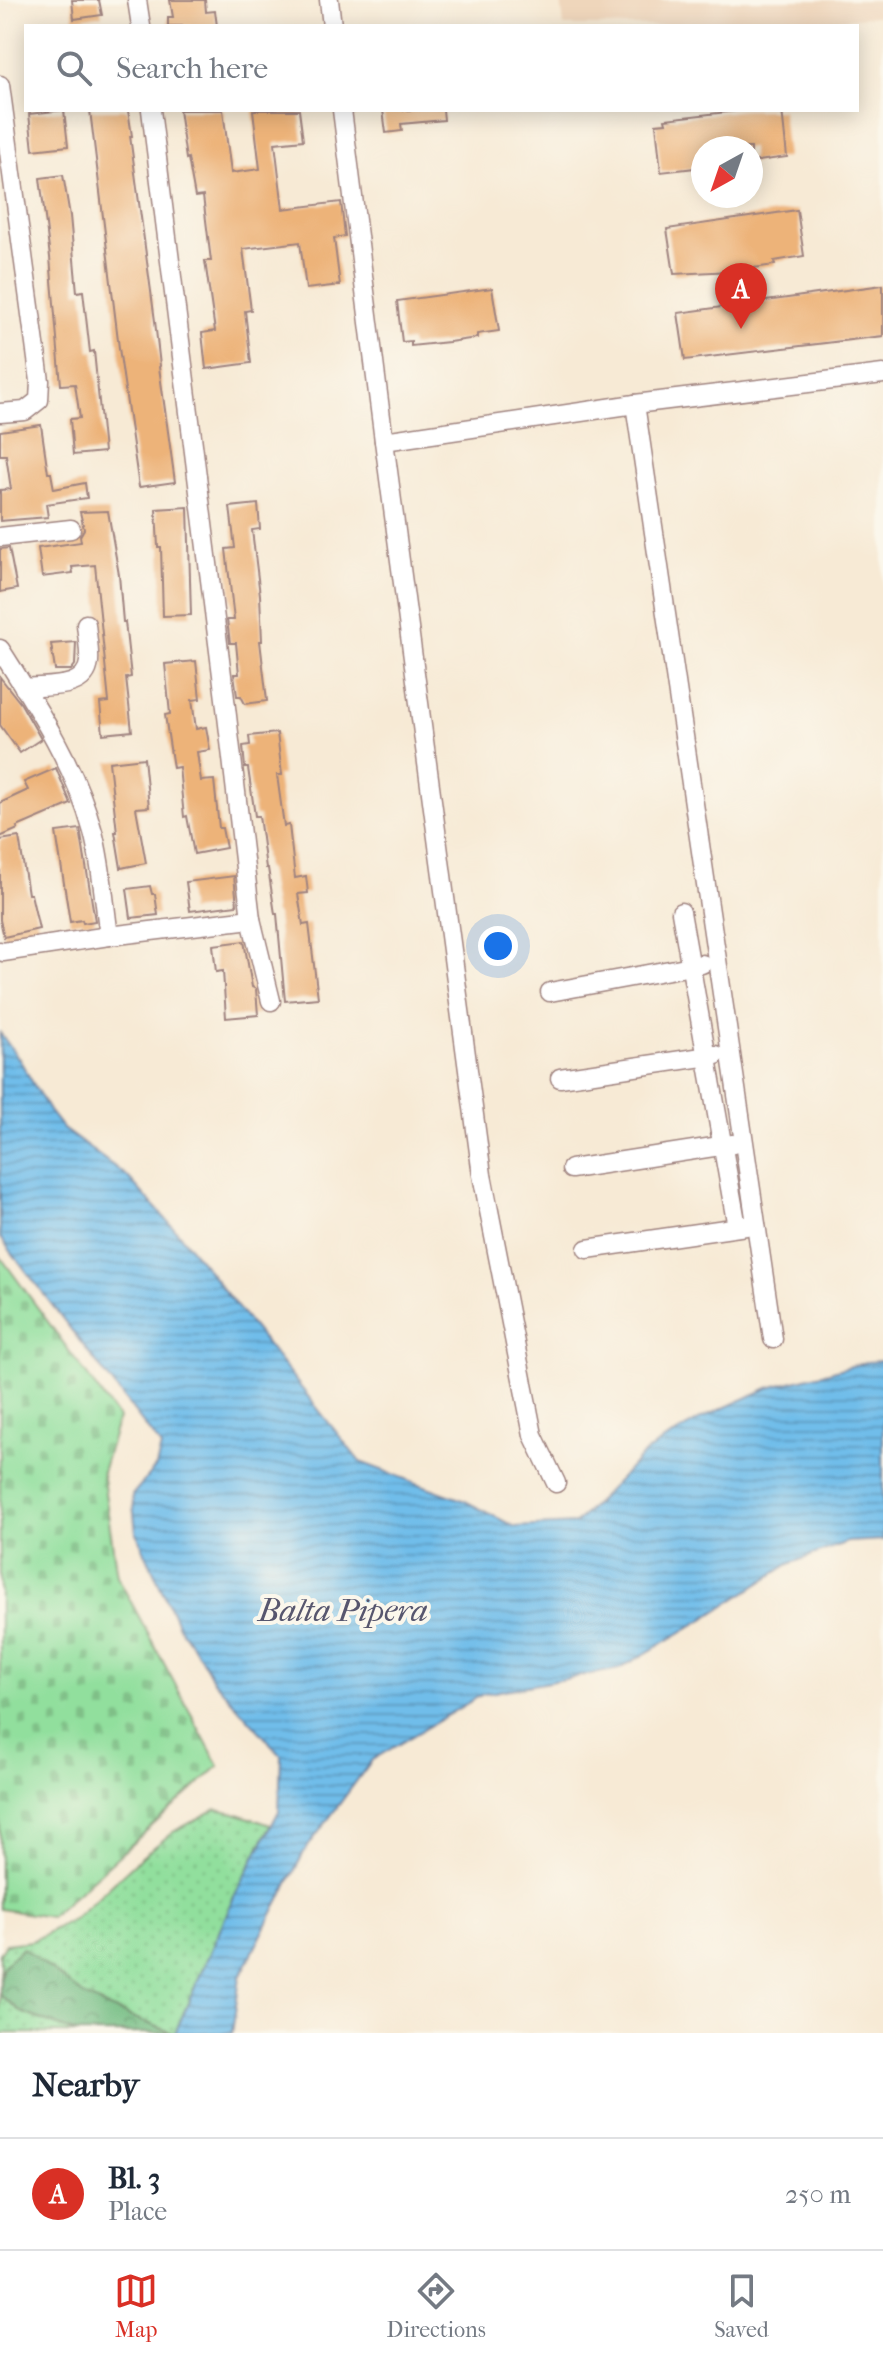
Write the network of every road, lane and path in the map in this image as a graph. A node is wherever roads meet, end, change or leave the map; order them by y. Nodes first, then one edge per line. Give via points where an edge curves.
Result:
1 (137, 0) edge
2 (329, 0) edge
3 (141, 24) edge
4 (332, 24) edge
5 (0, 85) edge
6 (151, 112) edge
7 (342, 112) edge
8 (883, 374) edge
9 (635, 404) junction
10 (0, 413) edge
11 (384, 441) junction
12 (71, 529) dead end
13 (0, 537) edge
14 (86, 624) dead end
15 (0, 649) edge
16 (24, 688) junction
17 (681, 912) dead end
18 (251, 919) junction
19 (109, 936) junction
20 (0, 951) edge
21 (717, 961) junction
22 (691, 966) junction
23 (550, 992) dead end
24 (271, 1001) dead end
25 (731, 1053) junction
26 (706, 1056) junction
27 (560, 1078) dead end
28 (744, 1142) junction
29 (723, 1145) junction
30 (571, 1169) dead end
31 (756, 1224) junction
32 (737, 1227) junction
33 (587, 1249) dead end
34 (773, 1339) dead end
35 (556, 1483) dead end

1 - 3 street
2 - 4 street
5 - 10 street via 40,381 39,400 25,411
6 - 18 street
7 - 11 street
8 - 9 street
9 - 11 street
9 - 21 street
11 - 35 street via 482,1175 533,1435
12 - 13 street
14 - 16 street via 85,675 77,682
15 - 16 street
16 - 19 street via 79,789 94,834
17 - 22 street
18 - 19 street
18 - 24 street
19 - 20 street
21 - 22 street
21 - 25 street
22 - 23 street
22 - 26 street
25 - 26 street
25 - 28 street
26 - 27 street
26 - 29 street
28 - 29 street
28 - 31 street
29 - 30 street
29 - 32 street
31 - 32 street
31 - 34 street
32 - 33 street

